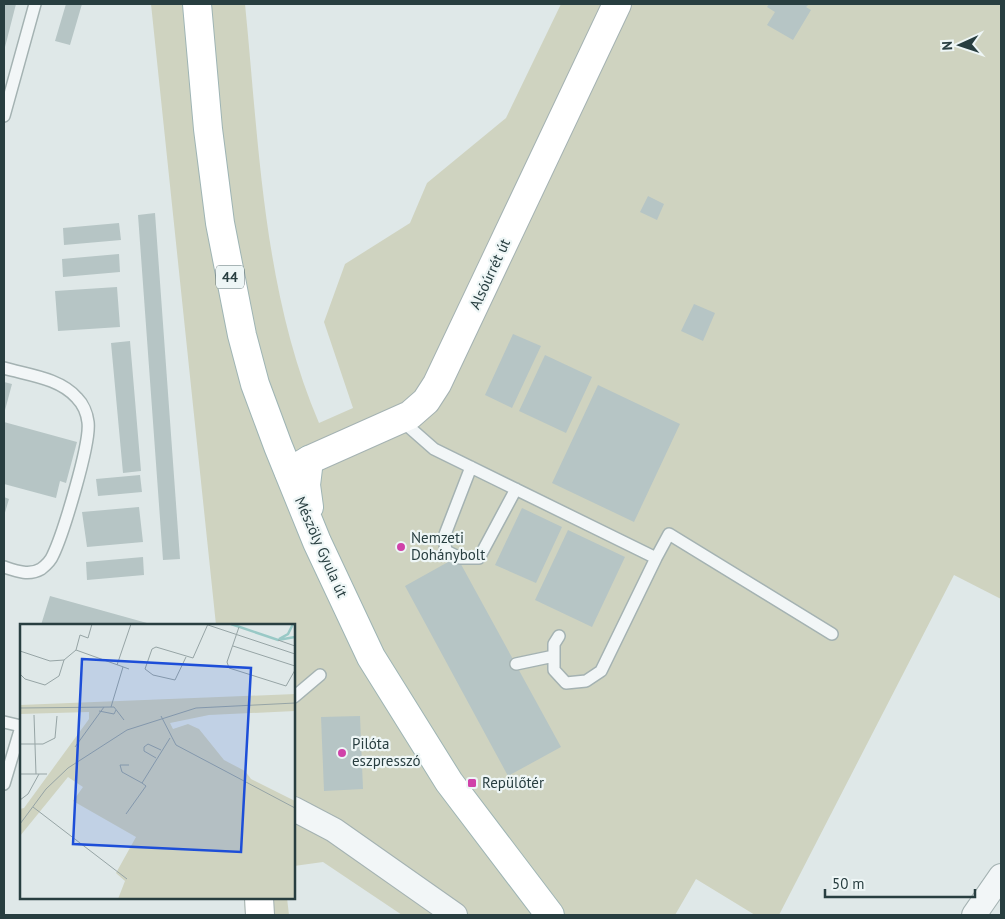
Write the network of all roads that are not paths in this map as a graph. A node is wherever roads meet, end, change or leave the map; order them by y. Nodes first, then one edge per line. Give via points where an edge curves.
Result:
1 (35, 4) edge
2 (197, 4) edge
3 (617, 4) edge
4 (4, 116) edge
5 (4, 368) edge
6 (401, 420) junction
7 (299, 466) junction
8 (470, 467) junction
9 (516, 489) junction
10 (656, 558) junction
11 (4, 567) edge
12 (832, 634) dead end
13 (560, 636) dead end
14 (554, 656) junction
15 (516, 664) dead end
16 (320, 676) dead end
17 (295, 696) edge
18 (4, 722) edge
19 (20, 726) edge
20 (20, 729) edge
21 (4, 784) edge
22 (295, 810) edge
23 (1001, 876) edge
24 (259, 899) edge
25 (260, 915) edge
26 (455, 915) edge
27 (550, 915) edge
28 (974, 915) edge

1 - 4 lane
2 - 7 main road, 44 via 220,223 242,335 255,384
3 - 6 main road, Alsóúrrét út via 438,384 418,408
5 - 11 lane via 51,381 69,391 78,398 88,424 64,530 52,557 42,568 32,572
6 - 7 main road, Alsóúrrét út
6 - 8 lane via 434,449
7 - 27 main road, Mészöly Gyula út via 317,542 371,657 455,790
8 - 9 lane
8 - 9 lane via 444,537 446,551 460,558 479,558
9 - 10 lane
10 - 12 lane via 669,534
10 - 14 lane via 601,671 586,681 566,682 554,670
13 - 14 lane via 554,644
14 - 15 lane
16 - 17 lane
18 - 19 lane
20 - 21 lane
22 - 26 street via 334,830
23 - 28 street
24 - 25 main road

